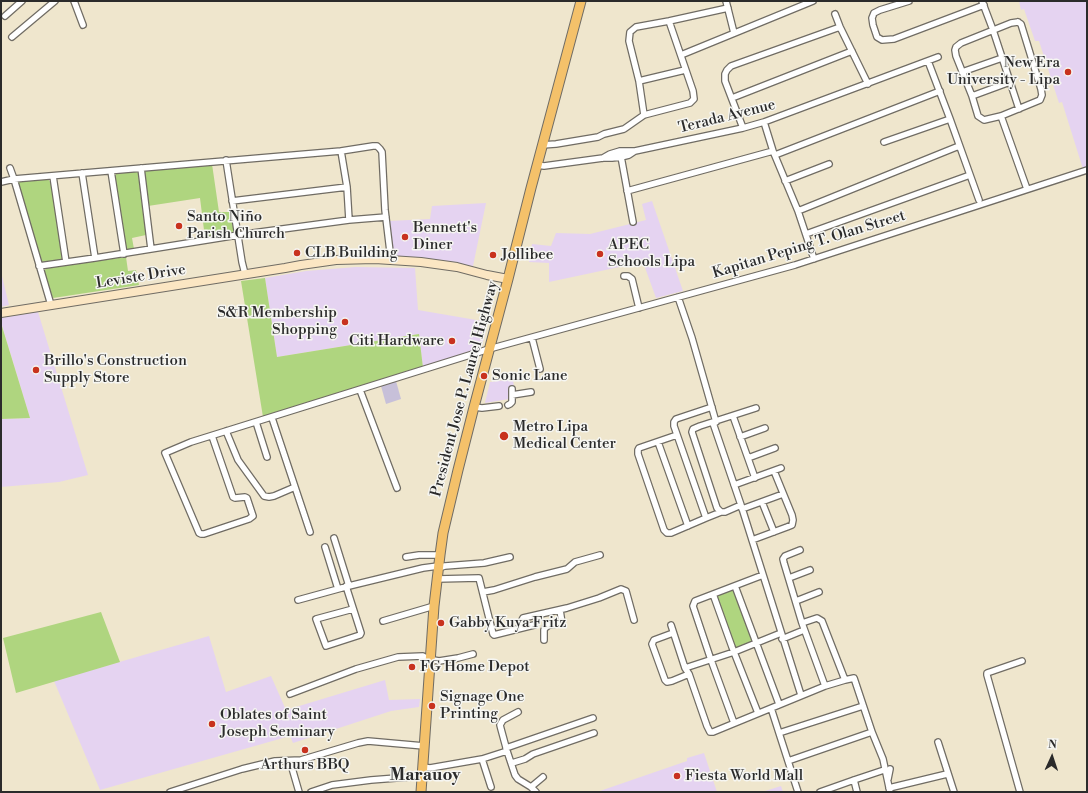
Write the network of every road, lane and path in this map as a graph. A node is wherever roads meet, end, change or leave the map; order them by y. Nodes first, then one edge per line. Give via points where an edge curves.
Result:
1 (22, 1) edge
2 (55, 1) edge
3 (74, 1) edge
4 (581, 1) edge
5 (726, 1) edge
6 (814, 1) edge
7 (905, 2) edge
8 (983, 3) edge
9 (728, 8) junction
10 (835, 14) dead end
11 (5, 16) dead end
12 (668, 21) junction
13 (83, 25) dead end
14 (840, 27) junction
15 (993, 30) junction
16 (734, 33) junction
17 (12, 37) dead end
18 (852, 50) junction
19 (681, 55) junction
20 (938, 56) dead end
21 (1002, 58) junction
22 (928, 61) junction
23 (685, 70) junction
24 (962, 72) junction
25 (639, 81) junction
26 (1010, 82) junction
27 (868, 84) junction
28 (940, 91) junction
29 (972, 96) junction
30 (732, 98) junction
31 (1019, 109) junction
32 (644, 115) junction
33 (1001, 116) junction
34 (950, 119) junction
35 (764, 122) junction
36 (743, 128) junction
37 (884, 142) dead end
38 (543, 143) junction
39 (959, 146) junction
40 (341, 151) junction
41 (774, 153) junction
42 (620, 154) junction
43 (226, 160) junction
44 (829, 164) dead end
45 (537, 165) junction
46 (10, 168) dead end
47 (141, 168) junction
48 (1087, 170) edge
49 (111, 171) junction
50 (82, 173) junction
51 (970, 175) junction
52 (53, 176) junction
53 (14, 179) junction
54 (1, 182) edge
55 (785, 182) junction
56 (347, 187) junction
57 (1027, 189) junction
58 (627, 191) junction
59 (979, 200) dead end
60 (232, 201) junction
61 (798, 212) junction
62 (386, 218) junction
63 (349, 220) junction
64 (633, 222) dead end
65 (806, 234) junction
66 (238, 235) junction
67 (152, 249) junction
68 (124, 254) junction
69 (95, 258) junction
70 (814, 259) junction
71 (391, 260) junction
72 (66, 262) junction
73 (39, 266) junction
74 (285, 268) junction
75 (244, 274) junction
76 (624, 276) dead end
77 (508, 282) junction
78 (678, 297) junction
79 (51, 305) junction
80 (639, 308) junction
81 (1, 313) edge
82 (532, 338) junction
83 (489, 349) junction
84 (540, 369) dead end
85 (360, 390) junction
86 (530, 392) dead end
87 (508, 405) dead end
88 (500, 406) dead end
89 (474, 407) junction
90 (712, 407) junction
91 (756, 408) dead end
92 (733, 416) junction
93 (272, 418) junction
94 (256, 422) junction
95 (714, 422) junction
96 (765, 428) dead end
97 (226, 431) junction
98 (677, 435) junction
99 (212, 436) junction
100 (740, 437) junction
101 (658, 442) junction
102 (775, 448) dead end
103 (267, 457) dead end
104 (748, 458) junction
105 (781, 468) dead end
106 (774, 471) junction
107 (755, 478) junction
108 (734, 485) junction
109 (295, 487) junction
110 (397, 488) dead end
111 (783, 494) junction
112 (762, 502) junction
113 (742, 507) junction
114 (721, 512) junction
115 (706, 518) junction
116 (688, 526) junction
117 (310, 532) dead end
118 (774, 532) junction
119 (334, 538) dead end
120 (752, 540) junction
121 (325, 548) dead end
122 (800, 550) dead end
123 (440, 555) junction
124 (600, 555) dead end
125 (406, 557) dead end
126 (510, 557) dead end
127 (438, 566) junction
128 (810, 570) dead end
129 (763, 575) junction
130 (789, 578) junction
131 (437, 579) junction
132 (347, 586) junction
133 (735, 586) junction
134 (338, 589) junction
135 (483, 592) junction
136 (819, 592) dead end
137 (713, 594) junction
138 (298, 600) dead end
139 (796, 601) junction
140 (434, 606) junction
141 (353, 609) junction
142 (560, 610) junction
143 (634, 620) dead end
144 (383, 621) dead end
145 (802, 623) junction
146 (534, 625) dead end
147 (671, 625) dead end
148 (523, 627) junction
149 (804, 630) junction
150 (673, 633) junction
151 (782, 636) junction
152 (544, 640) dead end
153 (757, 643) junction
154 (734, 652) junction
155 (473, 654) dead end
156 (430, 659) junction
157 (711, 660) junction
158 (1022, 661) dead end
159 (685, 668) junction
160 (689, 674) junction
161 (845, 680) junction
162 (825, 686) junction
163 (290, 694) dead end
164 (801, 696) junction
165 (779, 704) junction
166 (863, 706) junction
167 (771, 708) junction
168 (518, 712) dead end
169 (758, 713) junction
170 (593, 718) dead end
171 (734, 723) junction
172 (872, 732) junction
173 (594, 733) dead end
174 (779, 733) junction
175 (938, 742) dead end
176 (424, 746) junction
177 (506, 750) junction
178 (482, 758) junction
179 (290, 761) junction
180 (788, 761) junction
181 (512, 763) junction
182 (888, 768) junction
183 (422, 772) junction
184 (947, 774) junction
185 (543, 777) dead end
186 (854, 780) junction
187 (491, 787) dead end
188 (531, 787) junction
189 (185, 790) edge
190 (829, 790) edge
191 (889, 790) edge
192 (170, 792) edge
193 (299, 792) edge
194 (311, 792) edge
195 (421, 792) edge
196 (536, 792) edge
197 (798, 792) edge
198 (820, 792) edge
199 (857, 792) edge
200 (954, 792) edge
201 (1020, 792) edge

1 - 11 street
2 - 17 street
3 - 13 street
4 - 38 main road, President Jose P. Laurel Highway
5 - 9 street
6 - 16 street
7 - 8 street via 874,13 872,18 877,37 882,40 894,39
8 - 15 street
9 - 12 street
9 - 16 street
10 - 14 street
12 - 19 street
12 - 25 street via 636,27 630,32 628,41
14 - 18 street
14 - 30 street via 731,66 725,74 725,81
15 - 21 street
15 - 24 street via 956,47 956,56
15 - 31 street via 1011,23 1021,24 1042,95 1040,100
16 - 19 street
18 - 27 street
18 - 30 street
19 - 23 street
20 - 22 street, Terada Avenue
21 - 24 street
21 - 26 street
22 - 27 street, Terada Avenue
22 - 28 street
23 - 25 street
23 - 32 street via 694,99 690,103
24 - 29 street
25 - 32 street
26 - 29 street
26 - 31 street
27 - 35 street, Terada Avenue
28 - 34 street
28 - 41 street
29 - 33 street via 980,118 984,120
30 - 36 street
31 - 33 street
32 - 38 street via 624,129
33 - 57 street
34 - 37 street
34 - 39 street
35 - 36 street, Terada Avenue
35 - 41 street
36 - 42 street, Terada Avenue via 635,151 629,155
38 - 45 main road, President Jose P. Laurel Highway
39 - 51 street
39 - 61 street
40 - 43 street
40 - 56 street
40 - 62 street via 373,146 380,149
41 - 55 street
41 - 58 street
42 - 45 street, Terada Avenue
42 - 58 street
43 - 47 street
43 - 60 street
44 - 55 street
45 - 77 main road, President Jose P. Laurel Highway
46 - 53 street
47 - 49 street
47 - 67 street
48 - 57 street, Kapitan Peping T. Olan Street
49 - 50 street
49 - 68 street
50 - 52 street
50 - 69 street
51 - 59 street
51 - 65 street
52 - 53 street
52 - 72 street
53 - 54 street
53 - 73 street
55 - 61 street
56 - 60 street
56 - 63 street
57 - 70 street, Kapitan Peping T. Olan Street
58 - 64 street
60 - 66 street
61 - 65 street
62 - 63 street
62 - 71 street
63 - 66 street
65 - 70 street
66 - 67 street
66 - 75 street
67 - 68 street
68 - 69 street
69 - 72 street
70 - 78 street, Kapitan Peping T. Olan Street
71 - 74 main road, Leviste Drive via 336,260
71 - 77 main road, Leviste Drive via 444,265
72 - 73 street
73 - 79 street
74 - 75 main road, Leviste Drive
74 - 77 main road, Leviste Drive via 352,263 412,264 457,270 500,283
75 - 79 main road, Leviste Drive
76 - 80 street via 632,279
77 - 83 main road, President Jose P. Laurel Highway
78 - 80 street, Kapitan Peping T. Olan Street
78 - 90 street
79 - 81 main road, Leviste Drive
80 - 82 street, Kapitan Peping T. Olan Street
82 - 83 street, Kapitan Peping T. Olan Street
82 - 84 street
83 - 85 street, Kapitan Peping T. Olan Street
83 - 89 main road, President Jose P. Laurel Highway
85 - 93 street, Kapitan Peping T. Olan Street
85 - 110 street
86 - 87 street via 512,392 512,404
88 - 89 street
89 - 123 main road, President Jose P. Laurel Highway via 453,489
90 - 95 street
90 - 98 street via 676,419 674,426
91 - 92 street
92 - 95 street
92 - 100 street
93 - 94 street, Kapitan Peping T. Olan Street
93 - 109 street
94 - 97 street, Kapitan Peping T. Olan Street
94 - 103 street
95 - 108 street
95 - 114 street via 700,426 692,432 715,503
96 - 100 street
97 - 99 street, Kapitan Peping T. Olan Street
97 - 109 street via 238,460 264,496 274,496
98 - 101 street
98 - 115 street
99 - 99 street, Kapitan Peping T. Olan Street via 165,453 201,534 253,516 247,498 233,497
100 - 104 street
101 - 116 street
101 - 116 street via 639,448 638,454 664,530 671,533
102 - 104 street
104 - 107 street
105 - 106 street
106 - 107 street
106 - 111 street
107 - 108 street
108 - 113 street
109 - 117 street
111 - 112 street
111 - 118 street via 794,520 792,525
112 - 113 street
112 - 118 street
113 - 114 street
113 - 120 street
114 - 115 street
115 - 116 street
118 - 120 street
119 - 132 street
120 - 129 street
121 - 134 street
122 - 130 street via 783,559
123 - 125 street
123 - 127 main road, President Jose P. Laurel Highway
124 - 135 street via 575,562 567,569
126 - 127 street via 484,563
127 - 131 main road, President Jose P. Laurel Highway
127 - 132 street
128 - 130 street
129 - 133 street
129 - 151 street
130 - 139 street
131 - 135 street via 479,578
131 - 140 main road, President Jose P. Laurel Highway
132 - 134 street
132 - 141 street
133 - 137 street
133 - 153 street
134 - 138 street
135 - 148 street via 494,635
136 - 139 street
137 - 154 street
137 - 157 street via 695,602 693,606
139 - 145 street
140 - 144 street
140 - 156 main road, President Jose P. Laurel Highway
141 - 141 street via 360,635 326,646 316,619
142 - 143 street via 624,590
142 - 148 street via 523,618
142 - 152 street via 562,623 548,625 544,630
145 - 149 street
145 - 161 street via 820,618
146 - 148 street
147 - 150 street
149 - 151 street
149 - 162 street
150 - 159 street
150 - 160 street via 654,640 652,644 665,680 672,681
151 - 153 street
151 - 164 street
153 - 154 street
153 - 165 street
154 - 157 street
154 - 169 street
155 - 156 street via 439,661
156 - 163 street via 423,656 389,659
156 - 176 main road, President Jose P. Laurel Highway
157 - 159 street
157 - 171 street
158 - 201 street via 987,673
159 - 160 street
160 - 171 street via 708,730 713,732
161 - 162 street
161 - 166 street via 854,678
162 - 164 street
164 - 165 street
165 - 167 street
166 - 172 street
166 - 174 street
167 - 169 street
167 - 174 street
168 - 177 street via 501,722
169 - 171 street
170 - 177 street
172 - 180 street
172 - 182 street
173 - 181 street
174 - 180 street
175 - 184 street
176 - 179 street via 368,741
176 - 183 main road, President Jose P. Laurel Highway
177 - 178 street
177 - 181 street
178 - 183 street via 430,768
178 - 187 street
179 - 189 street via 275,761 242,769
179 - 193 street
180 - 197 street
181 - 188 street via 518,779
182 - 186 street
182 - 191 street
183 - 194 street via 332,785
183 - 195 main road, President Jose P. Laurel Highway
184 - 191 street
184 - 200 street
185 - 188 street
186 - 190 street
186 - 199 street
188 - 196 street
189 - 192 street
190 - 198 street

